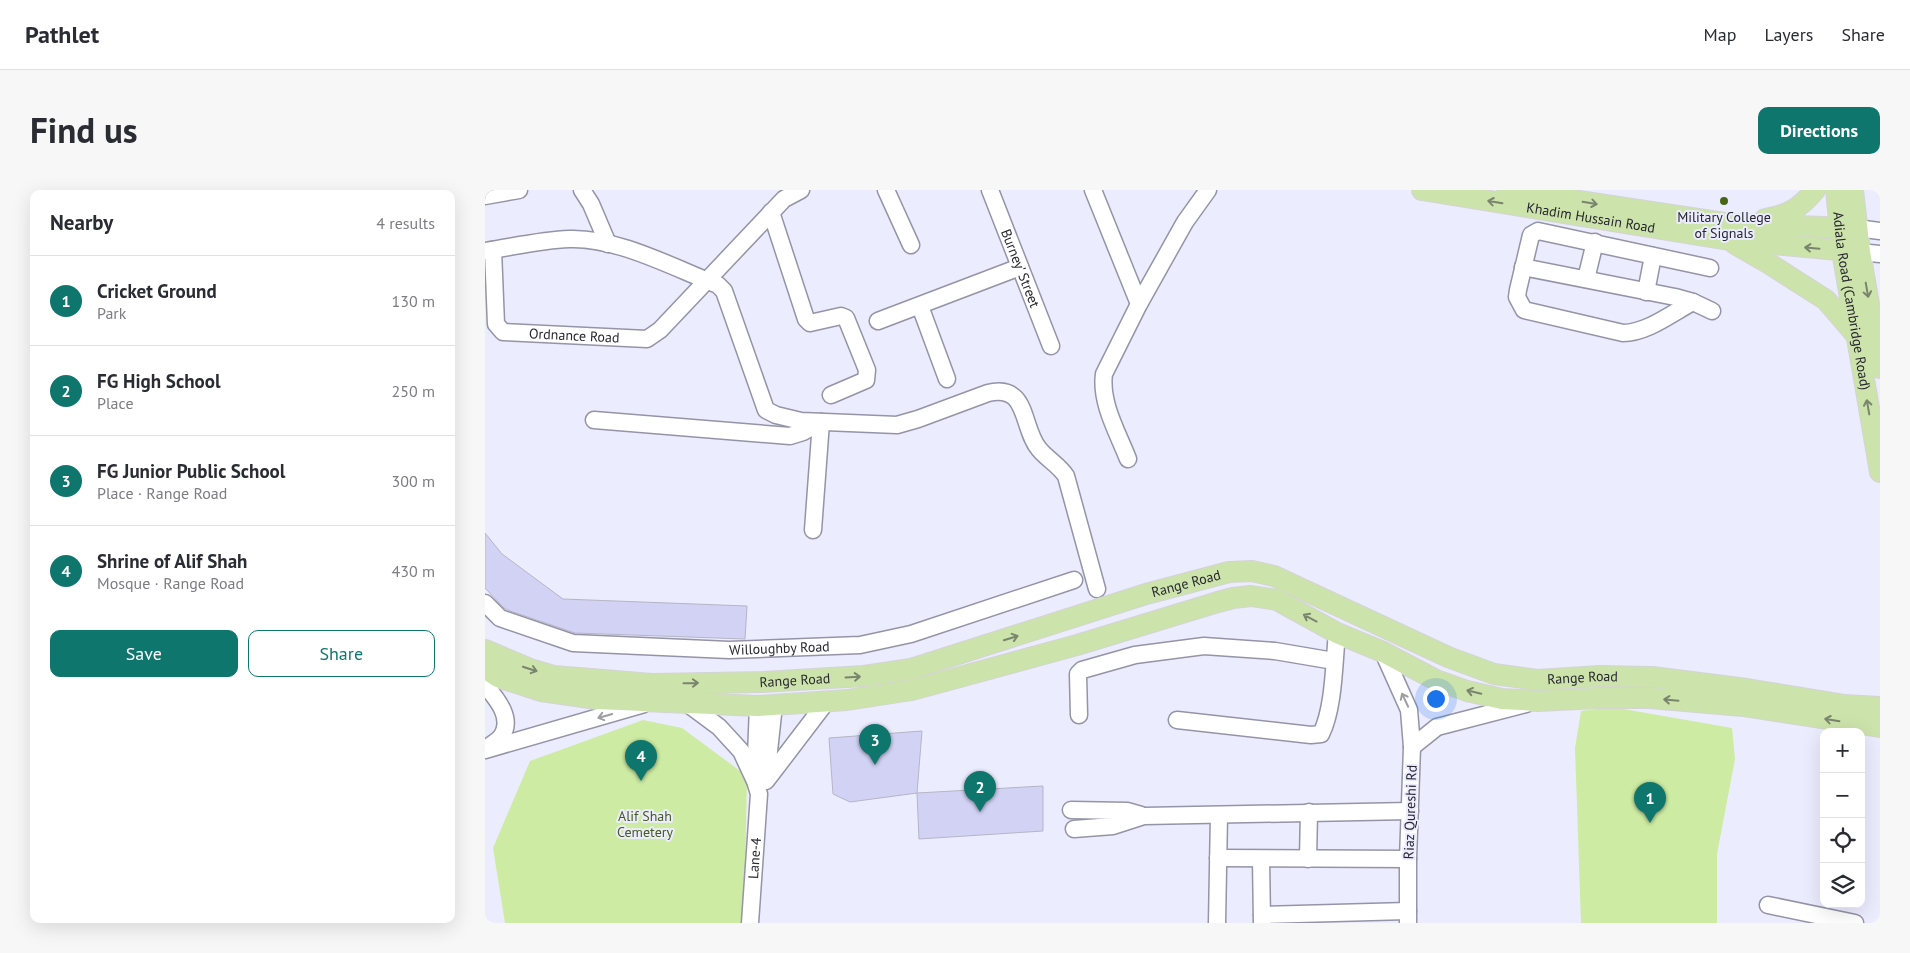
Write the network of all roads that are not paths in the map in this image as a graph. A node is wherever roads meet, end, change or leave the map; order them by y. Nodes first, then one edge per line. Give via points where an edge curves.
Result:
1 (519, 190) edge
2 (582, 190) edge
3 (801, 190) edge
4 (886, 190) edge
5 (990, 190) edge
6 (1093, 190) edge
7 (1209, 190) edge
8 (1422, 190) edge
9 (1507, 190) edge
10 (1815, 190) edge
11 (1836, 190) edge
12 (1853, 190) edge
13 (780, 194) edge
14 (485, 196) edge
15 (771, 212) junction
16 (1848, 228) junction
17 (1880, 231) edge
18 (1730, 232) junction
19 (1595, 242) junction
20 (608, 244) junction
21 (911, 245) dead end
22 (489, 250) edge
23 (1861, 252) edge
24 (1653, 256) junction
25 (1020, 267) junction
26 (1523, 267) junction
27 (1710, 268) dead end
28 (1586, 279) junction
29 (707, 281) junction
30 (1646, 292) junction
31 (1693, 302) junction
32 (1139, 304) junction
33 (921, 306) junction
34 (1712, 311) dead end
35 (878, 321) dead end
36 (1856, 335) junction
37 (1051, 346) dead end
38 (1880, 368) edge
39 (947, 379) dead end
40 (831, 395) dead end
41 (594, 420) dead end
42 (821, 422) junction
43 (1128, 459) dead end
44 (1880, 472) edge
45 (813, 530) dead end
46 (1074, 580) dead end
47 (1097, 589) dead end
48 (485, 603) edge
49 (1337, 632) junction
50 (485, 650) edge
51 (1383, 652) junction
52 (1335, 660) junction
53 (485, 668) edge
54 (763, 682) junction
55 (485, 685) edge
56 (827, 701) junction
57 (1538, 701) junction
58 (651, 702) junction
59 (688, 704) junction
60 (765, 706) junction
61 (1079, 715) dead end
62 (1878, 716) edge
63 (1177, 720) dead end
64 (1412, 747) junction
65 (485, 750) edge
66 (760, 785) junction
67 (1071, 810) dead end
68 (1410, 811) junction
69 (1309, 812) junction
70 (1219, 815) junction
71 (1144, 816) junction
72 (1074, 829) dead end
73 (1218, 858) junction
74 (1261, 858) junction
75 (1309, 859) junction
76 (1408, 859) junction
77 (1768, 905) dead end
78 (1408, 917) edge
79 (1262, 919) edge
80 (750, 923) edge
81 (1217, 923) edge
82 (1855, 923) edge

1 - 14 street
2 - 20 street
3 - 13 street, Ordnance Road
4 - 21 street
5 - 25 street, Burney' Street
6 - 32 street
7 - 32 street via 1185,222
18 -> 8 main road, Khadim Hussain Road
9 -> 18 main road, Khadim Hussain Road
10 - 18 main road via 1803,204 1786,214
11 - 16 main road, Adiala Road (Cambridge Road)
12 - 16 main road, Adiala Road (Cambridge Road)
13 - 15 street, Ordnance Road
15 - 29 street, Ordnance Road
15 - 40 street via 806,319 810,323 841,316 846,318 867,370 865,380
16 - 17 street, Khadim Hussain Road
16 - 18 main road, Khadim Hussain Road
16 - 23 main road, Adiala Road (Cambridge Road)
23 -> 18 main road, Khadim Hussain Road
18 - 36 main road via 1769,263 1826,300
19 - 24 street
19 - 26 street via 1538,231 1531,235
19 - 28 street
20 - 22 street, Ordnance Road via 568,239
20 - 29 street, Ordnance Road via 653,258
22 - 29 street, Ordnance Road via 495,324 510,334 647,339 660,330
23 - 36 main road, Adiala Road (Cambridge Road)
23 -> 38 main road, Adiala Road (Cambridge Road)
24 - 27 street
24 - 30 street
25 - 33 street
25 - 37 street, Burney' Street
26 - 28 street
26 - 31 street via 1517,297 1524,310 1623,333 1646,328
28 - 30 street
29 - 42 street via 719,285 724,291 766,410 775,416
30 - 31 street
31 - 34 street
32 - 43 street via 1108,364 1103,384 1105,399
33 - 35 street
33 - 39 street
44 -> 36 main road, Adiala Road (Cambridge Road)
41 - 42 street via 790,436
42 - 45 street
42 - 47 street via 897,425 988,393 1009,393 1019,403 1038,448 1066,476
46 - 48 street, Willoughby Road via 911,634 861,644 729,650 573,643 500,618
49 - 51 main road
49 - 52 street
49 -> 56 main road via 1277,600 1251,596 1233,598 912,690
50 -> 54 main road, Range Road via 555,676 652,684
57 -> 51 main road via 1502,699 1467,691 1436,680
64 -> 51 street via 1409,710
52 - 61 street via 1275,651 1204,646 1135,655 1081,670 1078,674
52 - 63 street via 1329,707 1321,734
53 - 58 main road via 498,677 541,691
54 - 60 street, Lane-4
54 -> 62 main road, Range Road via 864,676 911,669 1146,594 1229,572 1252,571 1274,576 1448,657 1494,674 1537,680 1652,677 1845,705
55 - 65 street via 505,713 505,727 500,738
56 - 60 main road
56 - 66 street
62 -> 57 main road via 1650,698
57 - 64 street, Riaz Qureshi Rd via 1437,727
58 - 59 main road
58 -> 65 street
59 - 60 main road
59 - 66 street via 719,727 741,751
60 - 66 street, Lane-4
64 - 68 street, Riaz Qureshi Rd
66 - 80 street, Lane-4
67 - 71 street via 1127,811
68 - 69 street
68 - 76 street, Riaz Qureshi Rd
69 - 70 street
69 - 75 street
70 - 71 street
70 - 73 street
71 - 72 street via 1113,826
73 - 74 street
73 - 81 street
74 - 75 street
74 - 79 street
75 - 76 street
76 - 78 street, Riaz Qureshi Rd
77 - 82 street
78 - 79 street

